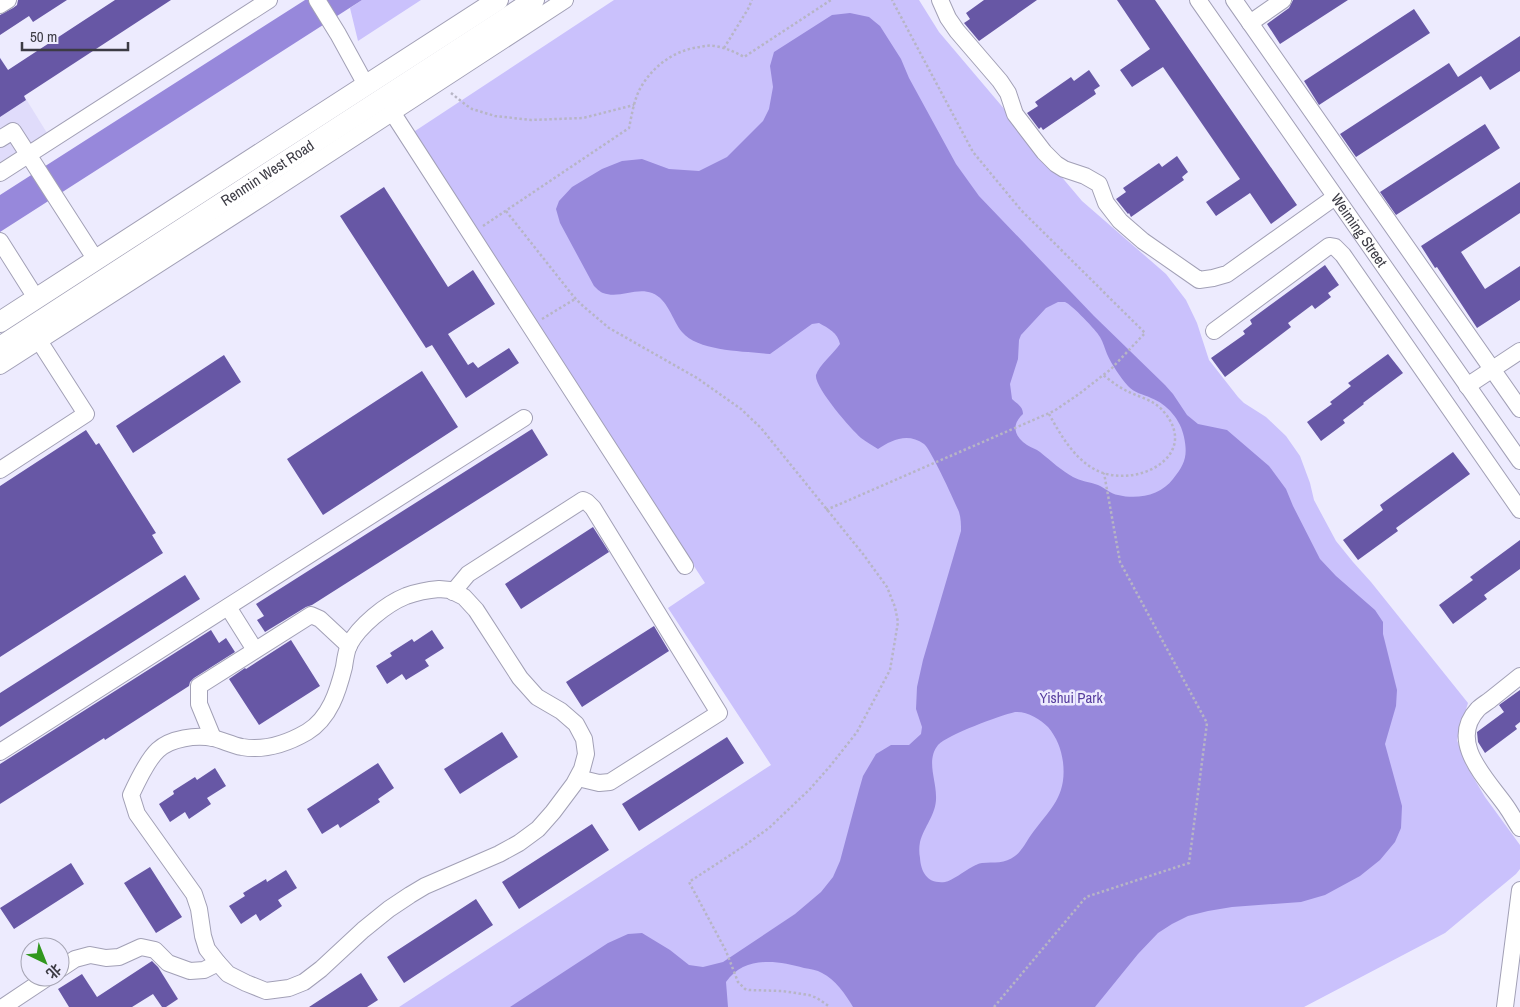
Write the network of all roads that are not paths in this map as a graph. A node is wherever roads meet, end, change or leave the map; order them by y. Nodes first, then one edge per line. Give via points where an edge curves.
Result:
1 (8, 0) edge
2 (269, 0) edge
3 (317, 0) edge
4 (498, 0) edge
5 (534, 0) edge
6 (565, 0) edge
7 (940, 0) edge
8 (1198, 0) edge
9 (1234, 0) edge
10 (1283, 0) edge
11 (0, 5) edge
12 (1250, 23) junction
13 (366, 86) junction
14 (392, 112) junction
15 (0, 139) edge
16 (31, 159) junction
17 (0, 173) edge
18 (1336, 197) junction
19 (3, 246) edge
20 (96, 260) junction
21 (36, 298) junction
22 (0, 322) edge
23 (30, 327) junction
24 (1214, 331) dead end
25 (0, 346) edge
26 (1520, 351) edge
27 (0, 366) edge
28 (1492, 369) junction
29 (1467, 386) junction
30 (1520, 409) edge
31 (524, 418) dead end
32 (1520, 462) edge
33 (0, 470) edge
34 (1520, 510) edge
35 (685, 566) dead end
36 (454, 592) junction
37 (228, 607) junction
38 (349, 646) junction
39 (255, 650) junction
40 (1520, 676) edge
41 (213, 738) junction
42 (0, 752) edge
43 (578, 778) junction
44 (1513, 804) edge
45 (1520, 828) edge
46 (1520, 890) edge
47 (70, 963) edge
48 (218, 963) junction
49 (33, 987) edge
50 (3, 1007) edge
51 (1505, 1007) edge

1 - 11 street
2 - 16 street
3 - 13 street
4 - 13 main road, Renmin West Road
5 - 23 main road, Renmin West Road
6 - 14 street
7 - 18 street via 957,31 1000,81 1015,114 1044,152 1056,164 1099,184 1106,203 1120,221 1199,280 1227,274
8 - 18 street, Weiming Street
9 - 12 street, Weiming Street
10 - 12 street
12 - 28 street, Weiming Street
13 - 20 main road, Renmin West Road
14 - 27 street
14 - 35 street
15 - 16 street via 13,131
16 - 17 street
16 - 20 street
18 - 29 street, Weiming Street
19 - 21 street
20 - 21 main road, Renmin West Road
21 - 22 main road, Renmin West Road
23 - 25 main road, Renmin West Road
23 - 33 street via 86,414
24 - 34 street via 1329,246 1335,247 1343,254
26 - 28 street
28 - 29 street
28 - 30 street, Weiming Street
29 - 32 street, Weiming Street
31 - 37 street
36 - 38 street via 439,589 404,597 367,622
36 - 43 street via 476,610 530,690 576,724 584,739 586,754
36 - 43 street via 468,574 583,500 593,508 719,713 610,782
37 - 39 street
37 - 42 street
38 - 39 street via 320,619 311,615
38 - 41 street via 334,699 309,731 271,747 243,747
39 - 41 street via 200,686 199,704
40 - 44 street via 1478,709 1468,724 1467,745 1472,758 1482,774
41 - 48 street via 181,739 157,750 131,795 137,814 194,894 207,949
43 - 48 street via 538,829 498,854 410,894 304,982 266,991 228,974
44 - 45 street
46 - 51 street
47 - 48 street via 90,954 119,957 141,947 154,950 168,963 190,971 204,970
49 - 50 street

